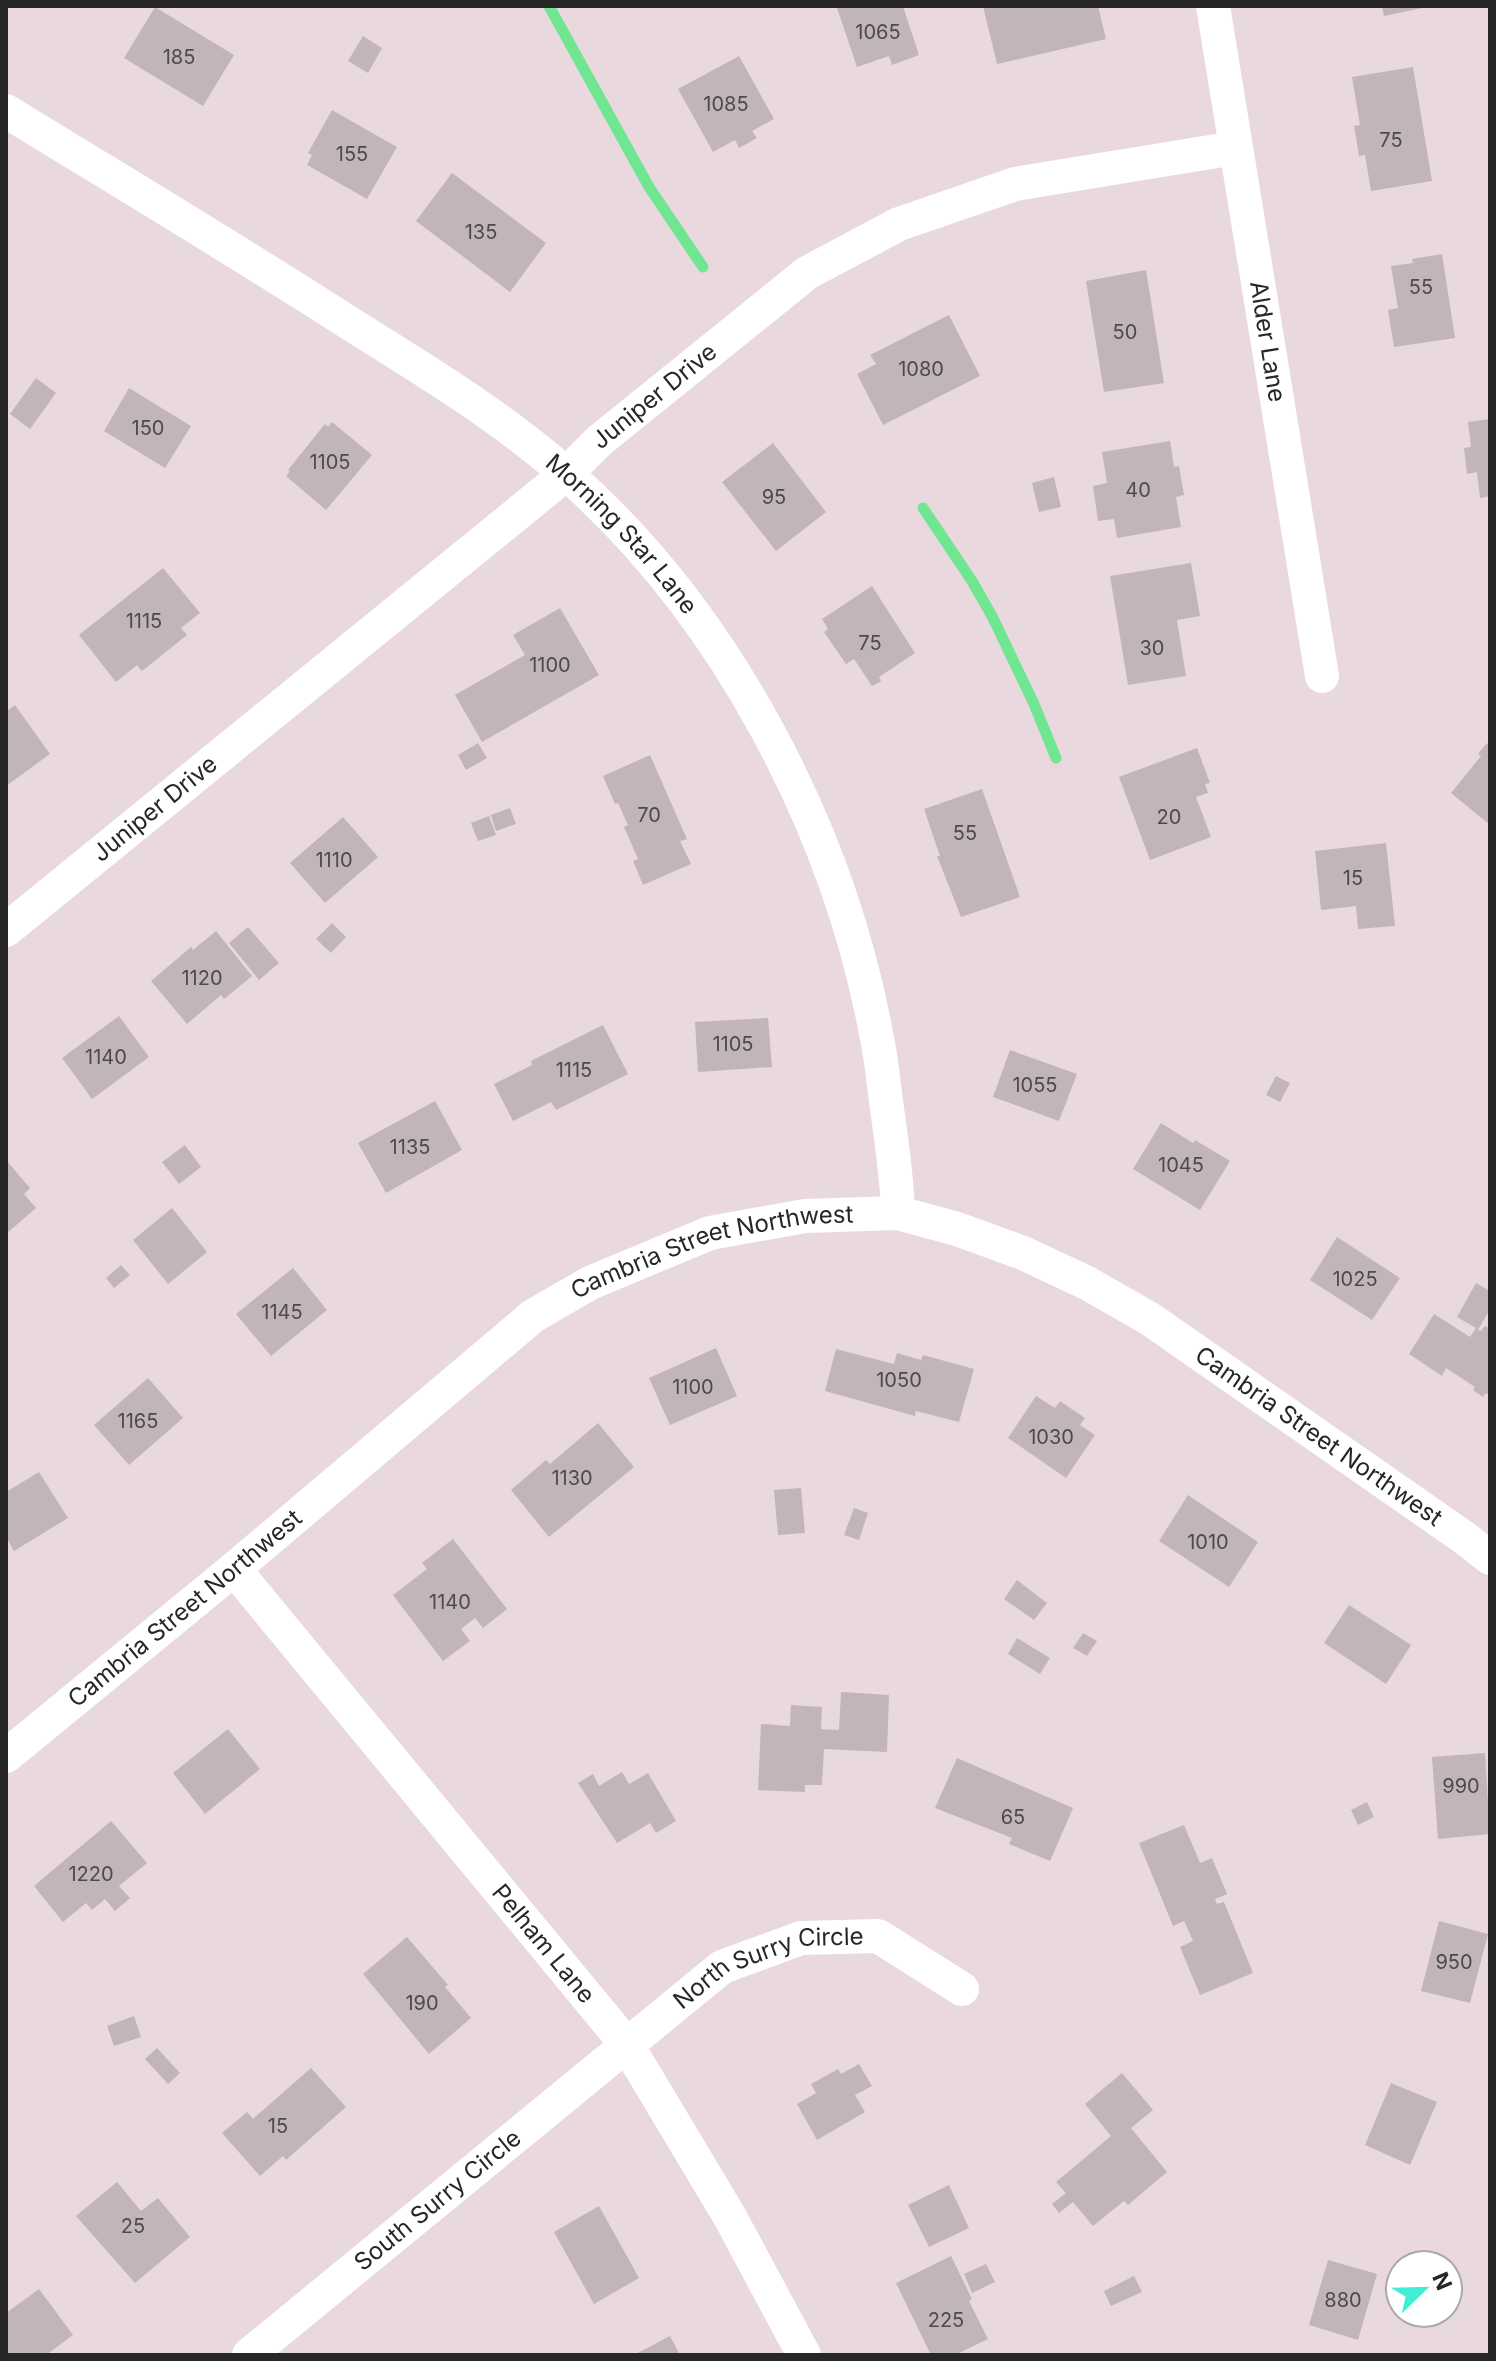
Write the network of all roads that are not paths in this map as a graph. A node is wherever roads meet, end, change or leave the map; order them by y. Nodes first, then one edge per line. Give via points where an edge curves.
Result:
1 (1213, 6) edge
2 (6, 111) edge
3 (1235, 148) junction
4 (566, 474) junction
5 (1322, 676) dead end
6 (6, 930) edge
7 (898, 1213) junction
8 (1490, 1558) edge
9 (234, 1569) junction
10 (6, 1756) edge
11 (962, 1989) dead end
12 (627, 2045) junction
13 (249, 2355) edge
14 (804, 2355) edge

1 - 3 street, Alder Lane
2 - 4 street, Morning Star Lane via 454,389
3 - 4 street, Juniper Drive via 1015,184 899,224 807,273 599,441
3 - 5 street, Alder Lane
4 - 6 street, Juniper Drive
4 - 7 street, Morning Star Lane via 627,534 718,649 757,711 818,836 850,930 876,1033
7 - 8 street, Cambria Street Northwest via 1023,1253 1150,1319
7 - 9 street, Cambria Street Northwest via 805,1216 710,1233 590,1283 533,1316
9 - 10 street, Cambria Street Northwest
9 - 12 street, Pelham Lane
11 - 12 street, North Surry Circle via 878,1936 801,1938 722,1967
12 - 13 street, South Surry Circle
12 - 14 street, Pelham Lane via 730,2217

